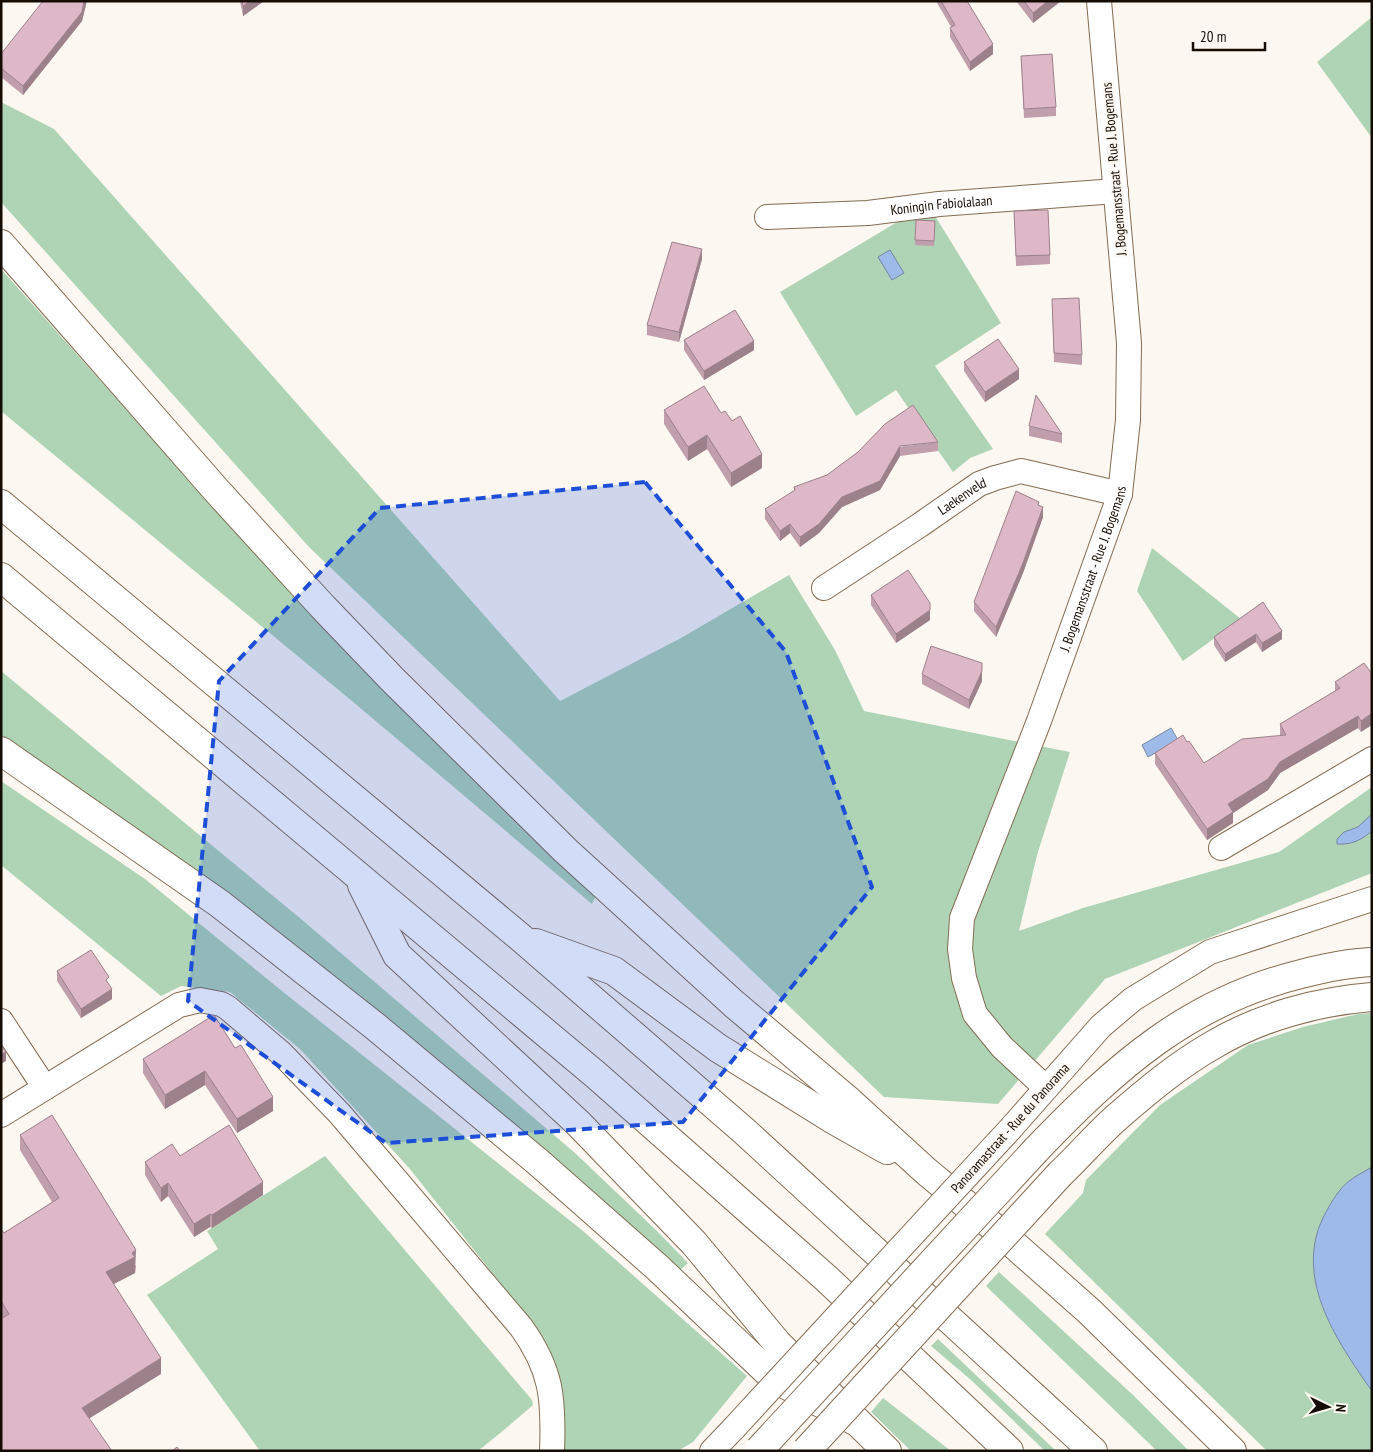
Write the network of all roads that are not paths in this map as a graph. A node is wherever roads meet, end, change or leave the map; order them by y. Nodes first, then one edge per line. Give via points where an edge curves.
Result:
1 (1100, 1) edge
2 (1116, 191) junction
3 (767, 217) dead end
4 (1, 244) edge
5 (1120, 494) junction
6 (1, 504) edge
7 (1, 578) edge
8 (824, 588) dead end
9 (1, 751) edge
10 (1372, 759) edge
11 (1221, 848) dead end
12 (357, 875) junction
13 (1372, 899) edge
14 (520, 938) junction
15 (1372, 962) edge
16 (1372, 997) edge
17 (1, 1021) edge
18 (45, 1088) junction
19 (1046, 1088) junction
20 (1, 1115) edge
21 (927, 1172) junction
22 (857, 1422) junction
23 (758, 1450) edge
24 (552, 1451) edge
25 (712, 1451) edge
26 (806, 1451) edge
27 (887, 1451) edge
28 (1009, 1451) edge
29 (1092, 1451) edge
30 (1232, 1451) edge

1 - 2 street, J. Bogemansstraat - Rue J. Bogemans
2 - 3 street, Koningin Fabiolalaan via 939,204 868,213
2 - 5 street, J. Bogemansstraat - Rue J. Bogemans via 1129,343 1128,420
4 - 21 highway via 217,491 392,679 565,850 734,1004
5 - 8 street, Laekenveld via 1021,471 995,478 980,484
5 - 19 street, J. Bogemansstraat - Rue J. Bogemans via 1040,721 962,918 960,949 964,978 976,1014 1002,1047
6 - 14 highway
7 - 12 highway
9 - 22 highway via 220,904 376,1026 658,1268 775,1379
10 - 11 street
12 - 22 highway via 397,955 604,1150 694,1243 778,1344
12 - 28 highway via 596,1075 812,1266
13 - 19 street, Panoramastraat - Rue du Panorama via 1210,952 1133,999 1100,1026
14 - 21 highway via 614,972 718,1048 834,1120
14 - 29 highway via 743,1130
15 - 23 highway, bridge via 1314,970 1248,990 1187,1020 1135,1057 1079,1105
16 - 26 highway, bridge via 1302,1008 1259,1023 1214,1044 1163,1078 1115,1119 1060,1174
17 - 18 street
18 - 20 street
18 - 24 street via 178,1005 200,1000 228,1008 294,1065 340,1114 521,1327 547,1374
19 - 25 street, Panoramastraat - Rue du Panorama, bridge
21 - 30 highway via 1089,1312
22 - 27 highway

